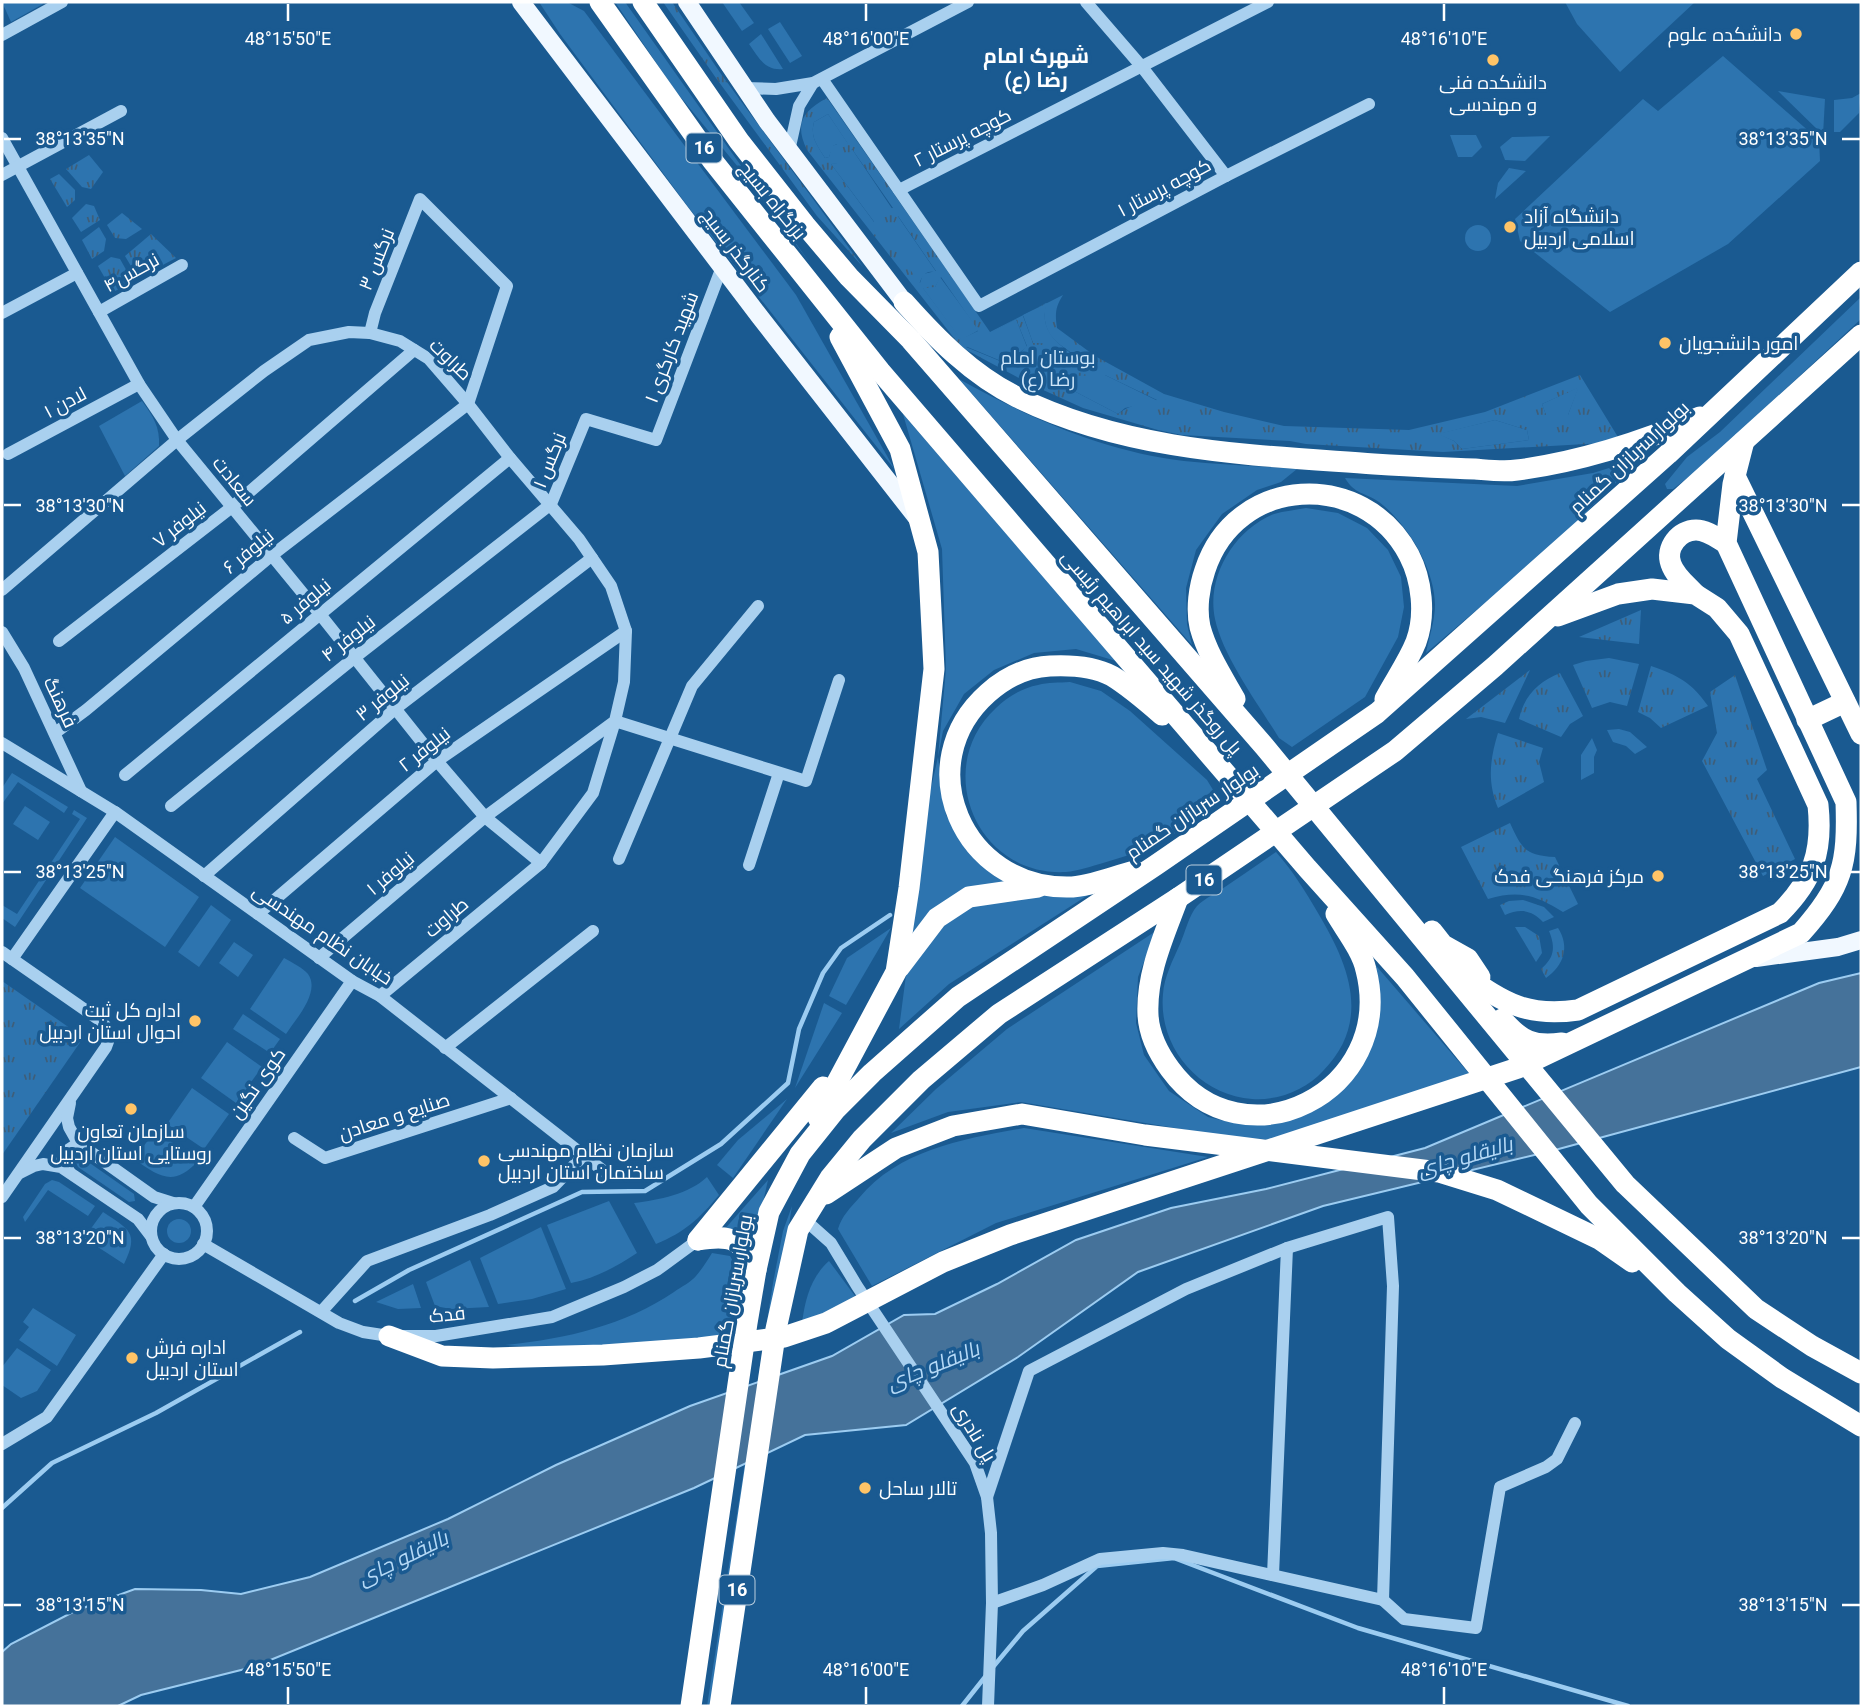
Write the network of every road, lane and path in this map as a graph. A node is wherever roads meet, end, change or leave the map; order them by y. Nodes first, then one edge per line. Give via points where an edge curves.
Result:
1 (62, 2) edge
2 (521, 2) edge
3 (600, 2) edge
4 (643, 2) edge
5 (687, 2) edge
6 (968, 2) edge
7 (1086, 2) edge
8 (1268, 2) edge
9 (2, 35) edge
10 (1142, 67) junction
11 (817, 81) junction
12 (744, 88) junction
13 (1369, 104) dead end
14 (121, 111) dead end
15 (2, 138) edge
16 (789, 150) junction
17 (17, 167) junction
18 (2, 175) edge
19 (1226, 176) junction
20 (899, 190) junction
21 (182, 265) dead end
22 (722, 267) junction
23 (1861, 272) edge
24 (77, 273) junction
25 (849, 277) joint
26 (815, 289) junction
27 (904, 302) joint
28 (99, 312) junction
29 (2, 313) edge
30 (370, 333) junction
31 (1861, 335) edge
32 (414, 350) junction
33 (139, 384) junction
34 (468, 404) junction
35 (1711, 412) junction
36 (177, 440) junction
37 (656, 440) joint
38 (1744, 441) junction
39 (8, 454) dead end
40 (510, 458) junction
41 (1735, 476) junction
42 (551, 504) junction
43 (232, 507) junction
44 (920, 522) junction
45 (1726, 543) junction
46 (271, 556) junction
47 (592, 558) junction
48 (2, 590) edge
49 (1695, 594) junction
50 (758, 606) dead end
51 (320, 613) junction
52 (1546, 620) junction
53 (626, 631) junction
54 (2, 632) edge
55 (59, 641) dead end
56 (354, 658) junction
57 (839, 680) dead end
58 (1845, 702) junction
59 (395, 709) junction
60 (1377, 712) junction
61 (1807, 720) junction
62 (615, 721) junction
63 (55, 733) junction
64 (1861, 734) edge
65 (670, 738) junction
66 (2, 743) edge
67 (1264, 746) junction
68 (437, 761) junction
69 (1221, 767) junction
70 (779, 773) junction
71 (125, 775) dead end
72 (81, 791) junction
73 (172, 806) dead end
74 (1314, 806) junction
75 (115, 812) junction
76 (485, 817) junction
77 (619, 859) dead end
78 (541, 863) junction
79 (749, 865) dead end
80 (1156, 865) junction
81 (1307, 868) junction
82 (204, 876) junction
83 (1050, 886) junction
84 (1178, 898) junction
85 (258, 914) junction
86 (593, 931) dead end
87 (1861, 940) edge
88 (7, 956) edge
89 (1438, 956) junction
90 (319, 958) junction
91 (1746, 960) junction
92 (896, 972) junction
93 (352, 981) junction
94 (380, 996) junction
95 (1573, 1041) junction
96 (856, 1045) junction
97 (445, 1048) junction
98 (75, 1093) junction
99 (511, 1098) junction
100 (294, 1138) dead end
101 (85, 1149) junction
102 (800, 1154) junction
103 (584, 1156) junction
104 (69, 1171) junction
105 (610, 1175) dead end
106 (12, 1181) junction
107 (2, 1197) edge
108 (816, 1200) junction
109 (173, 1203) junction
110 (194, 1207) junction
111 (804, 1219) junction
112 (151, 1236) junction
113 (698, 1240) junction
114 (203, 1244) junction
115 (1287, 1248) junction
116 (164, 1254) junction
117 (756, 1270) junction
118 (1677, 1293) junction
119 (320, 1312) junction
120 (389, 1336) junction
121 (1861, 1373) edge
122 (1576, 1423) dead end
123 (1861, 1426) edge
124 (2, 1444) edge
125 (987, 1497) junction
126 (1273, 1576) junction
127 (1383, 1600) junction
128 (992, 1603) junction
129 (691, 1706) edge
130 (720, 1706) edge
131 (988, 1706) edge

1 - 9 street
2 - 22 main road, کنارگذر بسیج
3 - 26 highway, بزرگراه بسیج / 16 via 712,160
4 - 25 highway, بزرگراه بسیج / 16 via 739,141
5 - 12 main road
6 - 11 street
7 - 10 street
8 - 10 street, کوچه پرستار ۲
10 - 19 street
10 - 20 street, کوچه پرستار ۲
11 - 12 street via 776,89
11 - 16 street via 799,106
11 - 20 street
12 - 16 main road
13 - 19 street, کوچه پرستار ۱
14 - 17 street
15 - 17 street, سعادت
16 - 27 main road
17 - 18 street
17 - 24 street, سعادت
19 - 20 street, کوچه پرستار ۱ via 979,306
21 - 28 street, نرگس۴
22 - 37 street, شهید کارگری ۱
22 - 44 main road, کنارگذر بسیج
23 - 35 highway, بولوار سربازان گمنام
24 - 28 street, سعادت
24 - 29 street
25 - 67 highway, پل روگذر شهید سید ابراهیم رئیسی / 16 via 911,340
26 - 44 highway via 900,449
26 - 69 highway, پل روگذر شهید سید ابراهیم رئیسی via 880,371
27 - 35 highway via 973,370 1016,396 1128,437 1185,448 1514,471 1587,458
28 - 33 street, سعادت
30 - 32 street, طراوت
30 - 34 street, نرگس ۳ via 420,199 507,286
30 - 36 street, طراوت via 309,340
31 - 38 highway
32 - 34 street, طراوت via 429,359
32 - 43 street, نیلوفر ۷
33 - 36 street, سعادت
33 - 39 street, لادن ۱
34 - 40 street, طراوت
34 - 46 street, نیلوفر ۶
35 - 60 highway, بولوار سربازان گمنام
36 - 43 street, سعادت
36 - 48 street, طراوت
37 - 42 street, نرگس ۱ via 586,419
38 - 41 highway
38 - 52 highway
40 - 42 street, طراوت
40 - 51 street, نیلوفر ۵
41 - 45 highway
41 - 58 highway
42 - 47 street, طراوت
42 - 56 street, نیلوفر ۴
43 - 46 street, سعادت
43 - 55 street, نیلوفر ۷
44 - 92 highway via 928,552 934,669
45 - 49 highway via 1696,530 1673,542 1671,566
45 - 61 highway
46 - 51 street, سعادت
46 - 63 street, نیلوفر ۶
47 - 53 street, طراوت via 611,586
47 - 59 street, نیلوفر ۳
49 - 52 highway via 1653,589 1618,594
49 - 89 highway via 1717,608 1739,634 1818,805 1817,853 1804,884 1780,913 1578,1010 1528,1011 1495,996
50 - 65 street via 692,686
51 - 56 street, سعادت
51 - 71 street, نیلوفر ۵
52 - 74 highway, 16 via 1395,751
53 - 62 street, طراوت via 624,682
53 - 68 street, نیلوفر ۲
54 - 63 street, فرهنگ
56 - 59 street, سعادت
56 - 73 street, نیلوفر ۴
57 - 70 street via 806,781
58 - 61 highway
58 - 64 highway
59 - 68 street, سعادت
59 - 82 street, نیلوفر ۳
60 - 67 highway via 1416,641 1422,605 1416,569 1405,547 1371,511 1337,496 1300,493 1264,503 1225,533 1210,553 1199,588 1200,625 1212,660
60 - 80 highway, بولوار سربازان گمنام
61 - 91 highway via 1846,802 1843,866 1822,910 1801,933
62 - 65 street
62 - 76 street
62 - 78 street, طراوت via 593,793
63 - 72 street, فرهنگ
65 - 70 street
65 - 77 street
66 - 72 street, خیابان نظام مهندسی
67 - 89 highway, پل روگذر شهید سید ابراهیم رئیسی / 16
68 - 76 street, سعادت
68 - 85 street, نیلوفر ۲
69 - 81 highway, پل روگذر شهید سید ابراهیم رئیسی
69 - 83 highway via 1110,675 1074,664 1037,667 1002,681 974,706 956,738 949,775 955,811 972,844 1000,869 1033,884
70 - 79 street
72 - 75 street, خیابان نظام مهندسی
74 - 84 highway, 16
74 - 95 highway via 1329,807 1443,945 1468,959 1498,1014 1522,1038 1536,1045
75 - 82 street, خیابان نظام مهندسی
75 - 88 street
76 - 78 street, سعادت
76 - 90 street, نیلوفر ۱
78 - 94 street, طراوت
80 - 83 highway via 1070,887
80 - 102 highway, بولوار سربازان گمنام / 16 via 958,998 836,1109
81 - 84 highway via 1366,968 1372,1004 1365,1041 1347,1073 1319,1098 1284,1112 1247,1114 1211,1104 1180,1083 1159,1053 1148,1018 1149,982
81 - 118 highway, پل روگذر شهید سید ابراهیم رئیسی via 1405,977 1589,1205
82 - 85 street, خیابان نظام مهندسی
83 - 92 highway via 970,897 937,918
84 - 108 highway, 16 via 999,1014 921,1080 862,1139
85 - 90 street, خیابان نظام مهندسی
86 - 97 street
87 - 91 main road
88 - 98 street via 108,1030 106,1047
89 - 121 highway, پل روگذر شهید سید ابراهیم رئیسی via 1625,1184 1756,1309
90 - 93 street, خیابان نظام مهندسی
91 - 95 highway
92 - 96 highway
93 - 94 street, خیابان نظام مهندسی
93 - 110 street, کوی نگین
94 - 97 street, خیابان نظام مهندسی
95 - 120 highway via 1518,1068 1010,1235 943,1262 826,1323 784,1338 603,1355 493,1357 442,1356
96 - 102 highway
96 - 113 highway
97 - 99 street, خیابان نظام مهندسی
98 - 101 street via 67,1118 72,1135
98 - 106 street
99 - 100 street, صنایع و معادن via 325,1158
99 - 103 street, خیابان نظام مهندسی
101 - 104 street via 74,1146 65,1152 62,1160
101 - 109 street via 154,1197
102 - 117 highway, بولوار سربازان گمنام / 16 via 769,1212
103 - 105 street, خیابان نظام مهندسی
103 - 119 street via 553,1187 367,1261
104 - 106 street via 52,1164 34,1166
104 - 112 street via 138,1219
106 - 107 street
108 - 111 highway, 16
108 - 118 highway via 895,1147 953,1126 1022,1114 1145,1135 1438,1172 1497,1190 1599,1239
109 - 110 street
109 - 112 street via 154,1217
110 - 114 street via 206,1226
111 - 125 street, پل نادری via 831,1243 975,1463
111 - 130 highway, 16 via 797,1230 776,1329
112 - 116 street
113 - 117 highway via 718,1237 741,1244
113 - 120 street, فدک via 646,1276 552,1317 436,1336
114 - 116 street via 184,1258
114 - 119 street, فدک
115 - 125 street via 1186,1289 1028,1371
115 - 126 street
115 - 127 street via 1388,1217 1393,1286
116 - 124 street via 47,1417
117 - 129 highway, بولوار سربازان گمنام / 16
118 - 123 highway via 1728,1339
119 - 120 street, فدک via 363,1332
122 - 127 street via 1556,1459 1500,1487 1476,1629 1404,1619
125 - 128 street, پل نادری
126 - 127 street
126 - 128 street via 1182,1555 1150,1554 1100,1559
128 - 131 street, پل نادری

